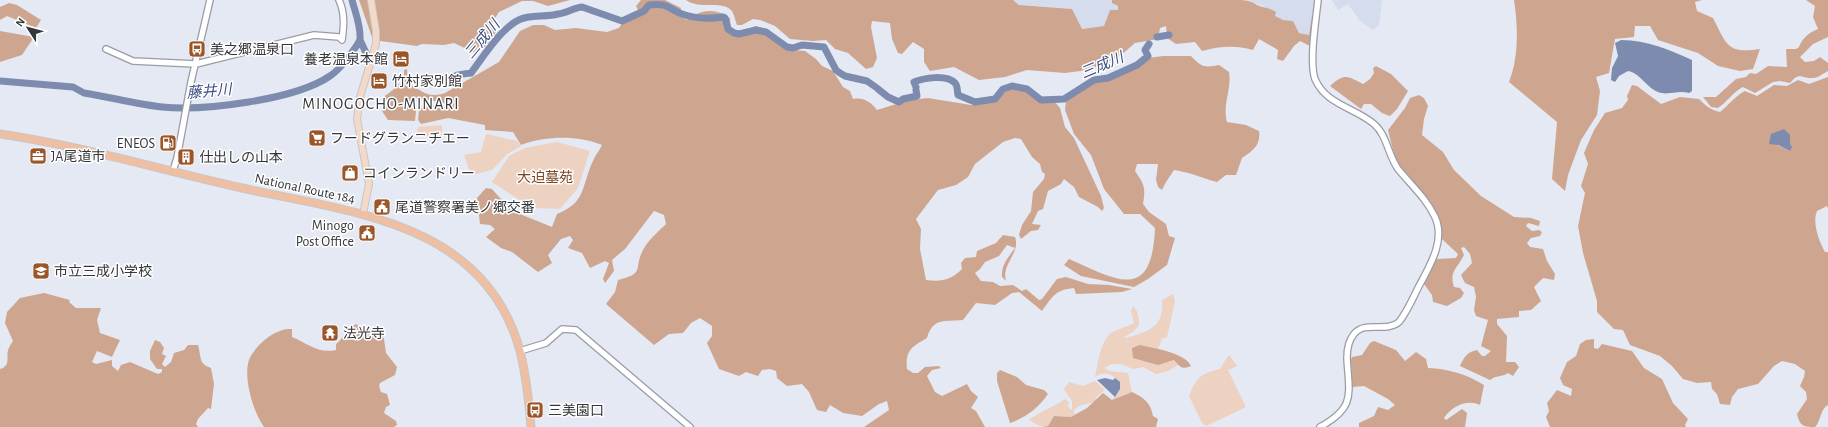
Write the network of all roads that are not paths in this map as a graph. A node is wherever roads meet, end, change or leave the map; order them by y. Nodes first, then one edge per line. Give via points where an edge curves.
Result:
1 (210, 0) edge
2 (339, 0) edge
3 (371, 0) edge
4 (1318, 0) edge
5 (106, 49) dead end
6 (196, 64) junction
7 (0, 134) edge
8 (173, 171) junction
9 (363, 214) junction
10 (520, 351) junction
11 (531, 427) edge
12 (690, 427) edge
13 (1320, 427) edge

1 - 6 street
2 - 6 street via 344,26 342,40 339,37 314,35
3 - 9 main road via 376,44 360,97 357,119 369,184
4 - 13 street via 1313,72 1318,85 1331,100 1362,116 1378,128 1397,168 1431,209 1436,219 1438,236 1434,258 1399,322 1391,327 1364,328 1356,332 1351,339 1347,353 1348,402 1341,414
5 - 6 street via 133,61
6 - 8 street
7 - 8 highway, National Route 184 via 56,143
8 - 9 highway, National Route 184
9 - 10 highway, National Route 184 via 410,230 431,240 462,261 493,295 505,314
10 - 11 highway, National Route 184
10 - 12 street via 546,343 562,329 576,330

